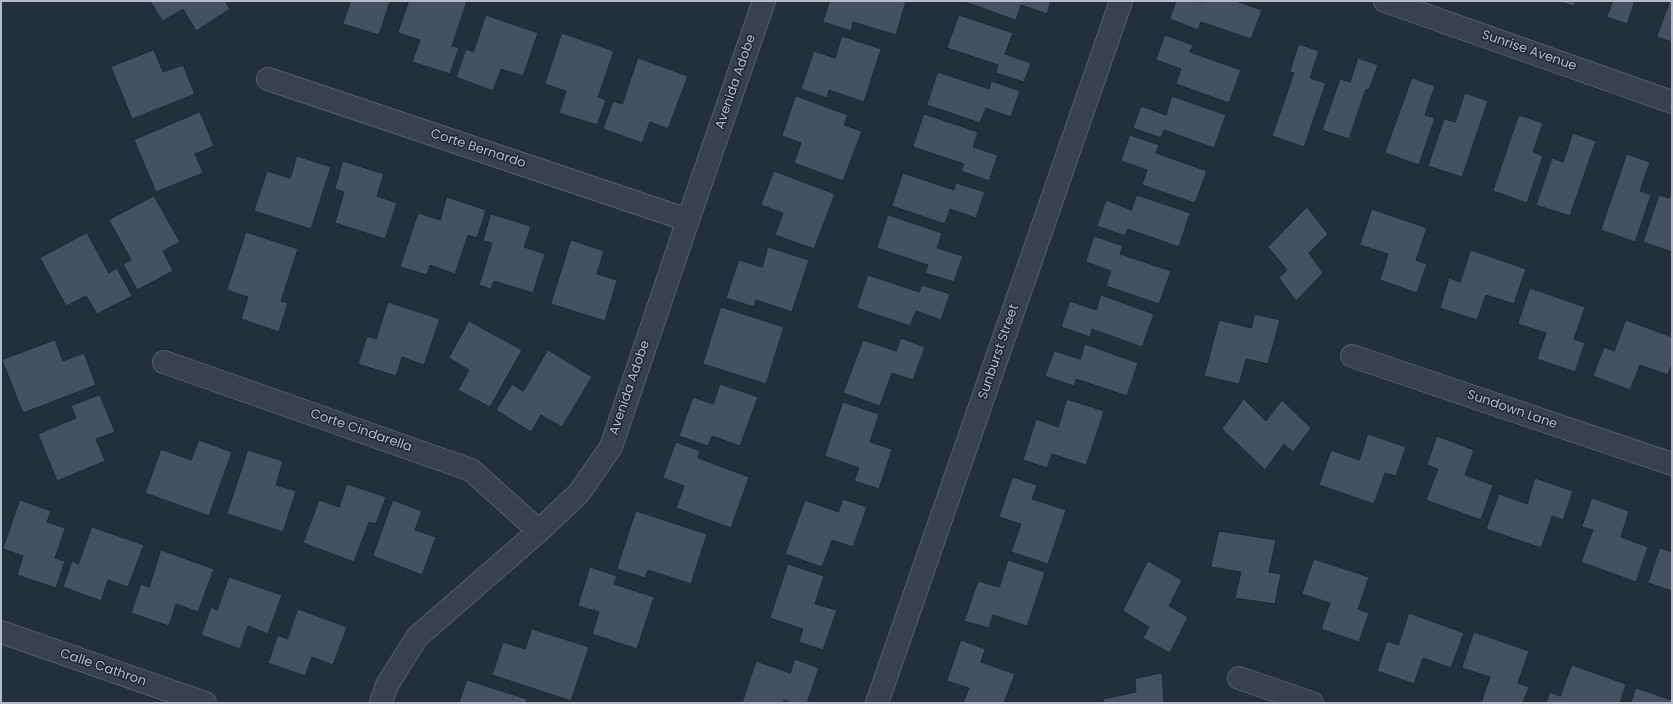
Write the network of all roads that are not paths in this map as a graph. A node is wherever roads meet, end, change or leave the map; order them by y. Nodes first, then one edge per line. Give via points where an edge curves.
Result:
1 (764, 1) edge
2 (1121, 1) edge
3 (1385, 1) edge
4 (268, 79) dead end
5 (1672, 102) edge
6 (688, 220) junction
7 (1352, 356) dead end
8 (164, 362) dead end
9 (1672, 464) edge
10 (538, 531) junction
11 (1, 632) edge
12 (1239, 678) dead end
13 (205, 703) edge
14 (381, 703) edge
15 (877, 703) edge
16 (1312, 703) edge

1 - 6 street, Avenida Adobe
2 - 15 street, Sunburst Street
3 - 5 street, Sunrise Avenue
4 - 6 street, Corte Bernardo
6 - 10 street, Avenida Adobe via 611,446 579,493
7 - 9 street, Sundown Lane
8 - 10 street, Corte Cindarella via 471,470
10 - 14 street, Avenida Adobe via 417,637 387,685
11 - 13 street, Calle Cathron
12 - 16 street

